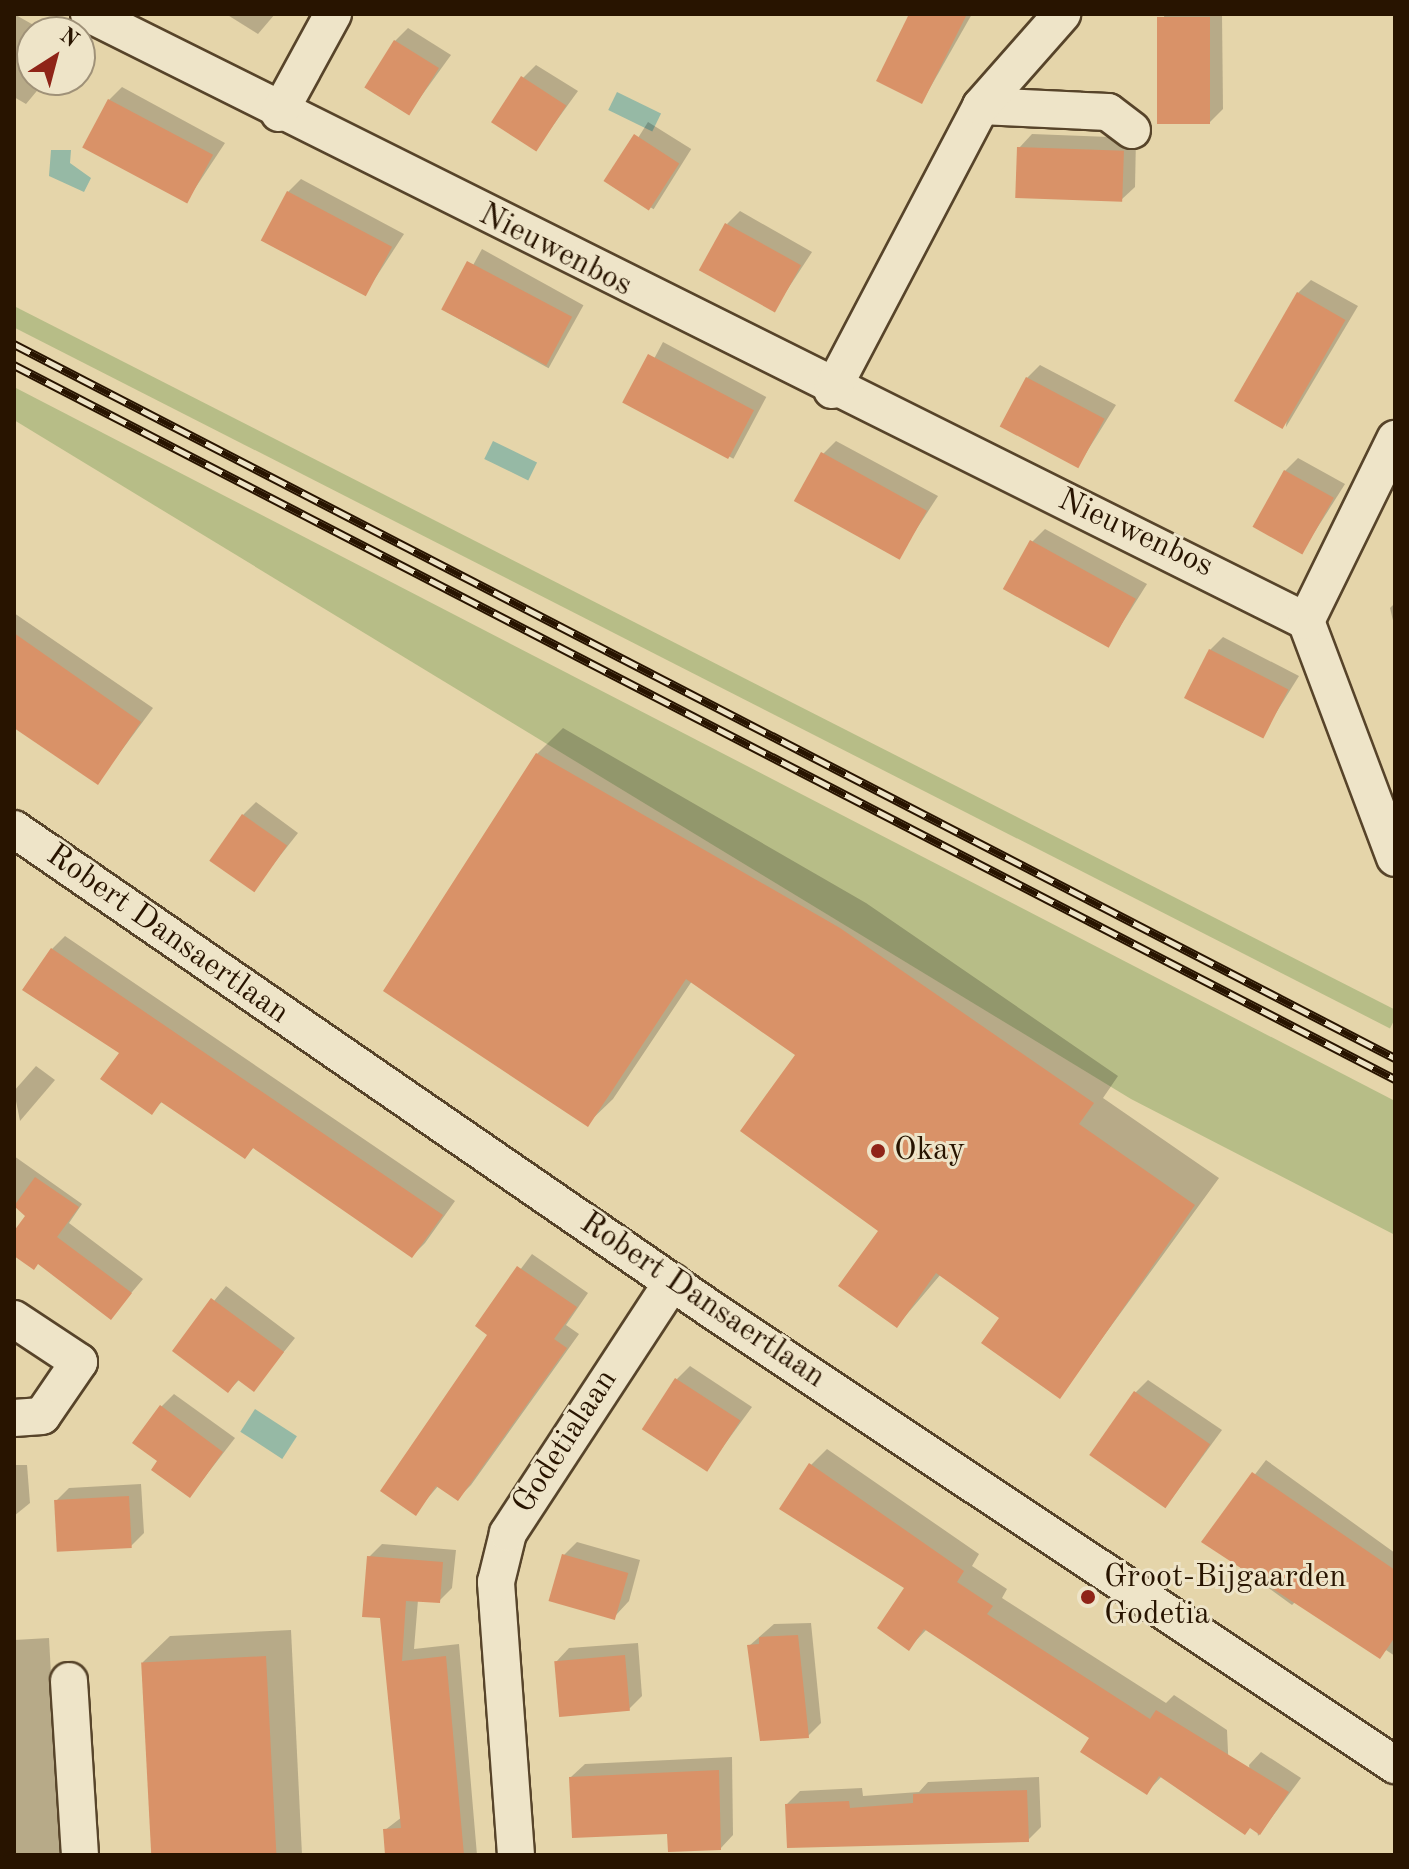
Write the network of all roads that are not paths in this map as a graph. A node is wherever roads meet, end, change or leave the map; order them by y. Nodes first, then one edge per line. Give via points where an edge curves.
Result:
1 (89, 14) edge
2 (333, 14) edge
3 (1062, 14) edge
4 (981, 106) junction
5 (279, 113) junction
6 (1132, 130) dead end
7 (832, 390) junction
8 (1395, 439) edge
9 (1306, 621) junction
10 (14, 829) edge
11 (1395, 858) edge
12 (672, 1282) junction
13 (14, 1319) edge
14 (14, 1418) edge
15 (69, 1681) dead end
16 (1395, 1765) edge
17 (80, 1855) edge
18 (516, 1855) edge

1 - 5 street, Nieuwenbos
2 - 5 street
3 - 4 street
4 - 6 street via 1108,112
4 - 7 street
5 - 7 street, Nieuwenbos
7 - 9 street, Nieuwenbos
8 - 9 street
9 - 11 street
10 - 12 street, Robert Dansaertlaan
12 - 16 street, Robert Dansaertlaan
12 - 18 street, Godetialaan via 508,1533 496,1582
13 - 14 street via 79,1362 42,1416
15 - 17 street

